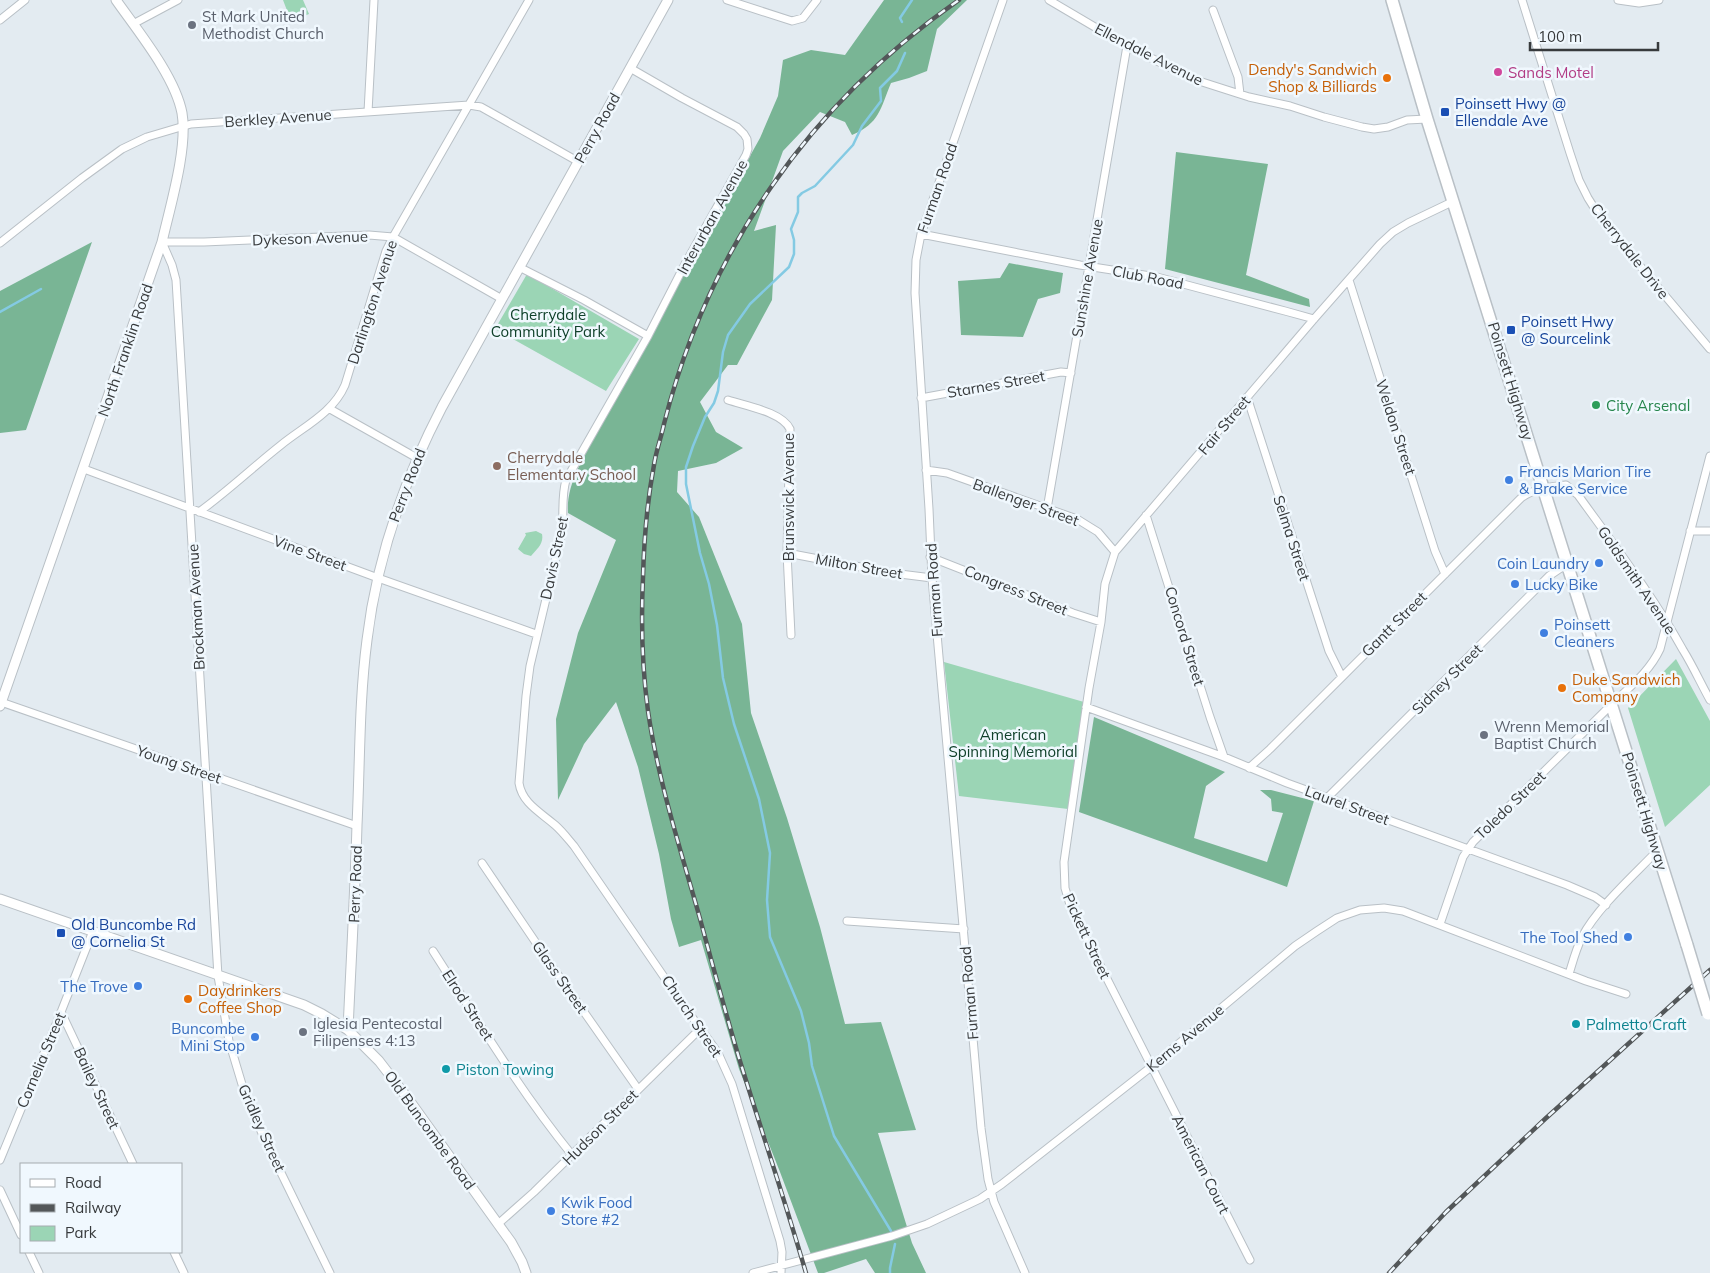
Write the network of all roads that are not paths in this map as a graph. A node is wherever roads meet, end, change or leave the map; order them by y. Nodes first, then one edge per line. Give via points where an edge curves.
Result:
1 (25, 0) edge
2 (116, 0) edge
3 (178, 0) edge
4 (374, 0) edge
5 (529, 0) edge
6 (668, 0) edge
7 (727, 0) edge
8 (817, 0) edge
9 (1003, 0) edge
10 (1049, 0) edge
11 (1392, 0) edge
12 (1522, 0) edge
13 (1618, 0) edge
14 (1659, 0) edge
15 (1213, 10) dead end
16 (0, 20) edge
17 (133, 24) junction
18 (1127, 46) junction
19 (630, 68) junction
20 (1240, 94) junction
21 (469, 104) junction
22 (368, 112) junction
23 (1427, 118) junction
24 (182, 126) junction
25 (579, 162) junction
26 (1454, 201) junction
27 (921, 234) junction
28 (393, 237) junction
29 (162, 242) junction
30 (0, 243) edge
31 (1090, 266) junction
32 (519, 267) junction
33 (1349, 280) junction
34 (502, 299) junction
35 (1314, 319) junction
36 (648, 336) junction
37 (1710, 349) edge
38 (1071, 373) junction
39 (1247, 397) junction
40 (921, 398) junction
41 (728, 400) dead end
42 (330, 409) junction
43 (1710, 456) edge
44 (417, 458) junction
45 (84, 469) junction
46 (926, 470) junction
47 (1544, 488) junction
48 (190, 507) junction
49 (1047, 509) junction
50 (199, 512) junction
51 (1146, 515) junction
52 (1710, 531) edge
53 (1690, 532) junction
54 (1115, 552) junction
55 (787, 553) junction
56 (930, 557) junction
57 (1568, 563) junction
58 (1446, 574) junction
59 (378, 578) junction
60 (932, 578) junction
61 (1101, 622) junction
62 (1666, 623) junction
63 (536, 634) junction
64 (791, 636) dead end
65 (1342, 677) junction
66 (1710, 700) edge
67 (1, 704) edge
68 (1612, 704) junction
69 (1086, 707) junction
70 (1224, 757) junction
71 (1249, 768) junction
72 (206, 773) junction
73 (1328, 797) junction
74 (525, 799) joint
75 (357, 826) junction
76 (1467, 848) junction
77 (1657, 851) junction
78 (482, 863) dead end
79 (0, 899) edge
80 (1606, 905) junction
81 (847, 921) dead end
82 (1440, 924) junction
83 (964, 929) junction
84 (93, 931) junction
85 (433, 951) dead end
86 (1569, 974) junction
87 (218, 976) junction
88 (1626, 994) dead end
89 (61, 1012) junction
90 (1709, 1017) edge
91 (701, 1028) junction
92 (348, 1030) junction
93 (1151, 1067) junction
94 (638, 1089) junction
95 (572, 1155) junction
96 (0, 1160) edge
97 (133, 1163) edge
98 (0, 1190) edge
99 (991, 1191) junction
100 (498, 1224) junction
101 (20, 1234) edge
102 (29, 1253) edge
103 (174, 1253) edge
104 (1250, 1260) dead end
105 (781, 1269) edge
106 (39, 1273) edge
107 (184, 1273) edge
108 (330, 1273) edge
109 (526, 1273) edge
110 (754, 1273) edge
111 (1025, 1273) edge

1 - 16 street
2 - 17 street, North Franklin Road
3 - 17 street
4 - 22 street
5 - 21 street, Darlington Avenue
6 - 19 street, Perry Road
7 - 8 street via 792,21 803,18
9 - 27 street, Furman Road
10 - 18 street, Ellendale Avenue
11 - 23 highway, Poinsett Highway
12 - 37 street, Cherrydale Drive via 1579,180 1588,198 1624,247
13 - 14 street via 1640,3
15 - 20 street via 1238,77
17 - 24 street, North Franklin Road via 173,86 182,113
18 - 20 street, Ellendale Avenue via 1199,81
18 - 31 street, Sunshine Avenue
19 - 25 street, Perry Road
19 - 36 street, Interurban Avenue via 737,127 748,145 740,168
20 - 23 street, Ellendale Avenue via 1374,129
21 - 22 street, Berkley Avenue
21 - 25 street, Berkley Avenue via 481,107
21 - 28 street, Darlington Avenue
22 - 24 street, Berkley Avenue
23 - 26 highway, Poinsett Highway
24 - 29 street, North Franklin Road via 181,152
24 - 30 street, Berkley Avenue via 122,149
25 - 32 street, Perry Road
26 - 33 street, Fair Street via 1393,232
26 - 47 highway, Poinsett Highway
27 - 31 street, Club Road
27 - 40 street, Furman Road via 914,293
28 - 29 street, Dykeson Avenue via 369,235
28 - 34 street, Dykeson Avenue
28 - 42 street, Darlington Avenue via 345,385
29 - 45 street, North Franklin Road
29 - 48 street, Brockman Avenue via 176,280
31 - 35 street, Club Road via 1157,277
31 - 38 street, Sunshine Avenue
32 - 34 street, Perry Road
32 - 36 street
33 - 35 street, Fair Street
33 - 58 street, Weldon Street via 1435,551
34 - 44 street, Perry Road
35 - 39 street, Fair Street
36 - 63 street, Davis Street via 566,480 562,532
38 - 40 street, Starnes Street via 1061,372
38 - 49 street, Sunshine Avenue
39 - 51 street, Fair Street
39 - 65 street, Selma Street via 1329,652
40 - 46 street, Furman Road
41 - 55 street, Brunswick Avenue via 776,416 790,429
42 - 44 street
42 - 50 street, Darlington Avenue
43 - 53 street, Toledo Street
44 - 59 street, Perry Road via 395,513
45 - 48 street, Vine Street
45 - 67 street, North Franklin Road
46 - 49 street, Ballenger Street via 947,472
46 - 56 street, Furman Road
47 - 57 highway, Poinsett Highway
47 - 58 street, Gantt Street via 1521,498
47 - 62 street, Goldsmith Avenue via 1566,485 1576,491
48 - 50 street, Vine Street
48 - 72 street, Brockman Avenue
49 - 54 street, Ballenger Street via 1086,524
50 - 59 street, Vine Street
51 - 54 street, Fair Street
51 - 70 street, Concord Street
52 - 53 street
53 - 62 street, Toledo Street
54 - 61 street, Fair Street via 1105,584
55 - 60 street, Milton Street
55 - 64 street, Brunswick Avenue
56 - 60 street, Furman Road
56 - 61 street, Congress Street
57 - 68 highway, Poinsett Highway
57 - 73 street, Sidney Street via 1549,576
58 - 65 street, Gantt Street
59 - 63 street, Vine Street
59 - 75 street, Perry Road via 364,668
60 - 83 street, Furman Road
61 - 69 street, Fair Street
62 - 66 street, Goldsmith Avenue
62 - 68 street, Toledo Street via 1660,649 1652,664
63 - 74 street, Davis Street via 526,696 519,782
65 - 71 street, Gantt Street
67 - 72 street, Young Street
68 - 76 street, Toledo Street
68 - 77 highway, Poinsett Highway
69 - 70 street, Laurel Street
69 - 93 street, Pickett Street via 1064,862 1065,888 1071,908
70 - 71 street, Laurel Street
71 - 73 street, Laurel Street
72 - 75 street, Young Street
72 - 87 street, Brockman Avenue
73 - 76 street, Laurel Street
74 - 91 street, Church Street via 574,846
75 - 92 street, Perry Road
76 - 80 street, Laurel Street via 1567,885
76 - 82 street, Toledo Street
77 - 80 street
77 - 90 highway, Poinsett Highway, bridge
78 - 94 street, Glass Street
79 - 84 street, Old Buncombe Road
80 - 86 street via 1583,935
81 - 83 street
82 - 86 street, Kerns Avenue
82 - 93 street, Kerns Avenue via 1384,908 1360,910 1337,918 1296,946
83 - 99 street, Furman Road via 981,1128
84 - 87 street, Old Buncombe Road
84 - 89 street, Cornelia Street
85 - 95 street, Elrod Street via 546,1123
86 - 88 street, Kerns Avenue
87 - 92 street, Old Buncombe Road via 304,1005
87 - 108 street, Gridley Street via 229,1040 244,1091
89 - 96 street, Cornelia Street
89 - 97 street, Bailey Street
91 - 94 street, Hudson Street
91 - 105 street, Church Street via 718,1053 732,1084 780,1242
92 - 100 street, Old Buncombe Road via 394,1080
93 - 99 street, Kerns Avenue
93 - 104 street, American Court
94 - 95 street, Hudson Street
95 - 100 street, Hudson Street
98 - 101 street
99 - 105 street, Kerns Avenue via 927,1224
99 - 111 street, Furman Road
100 - 109 street, Old Buncombe Road via 519,1255
102 - 106 street
103 - 107 street
105 - 110 street, Kerns Avenue

